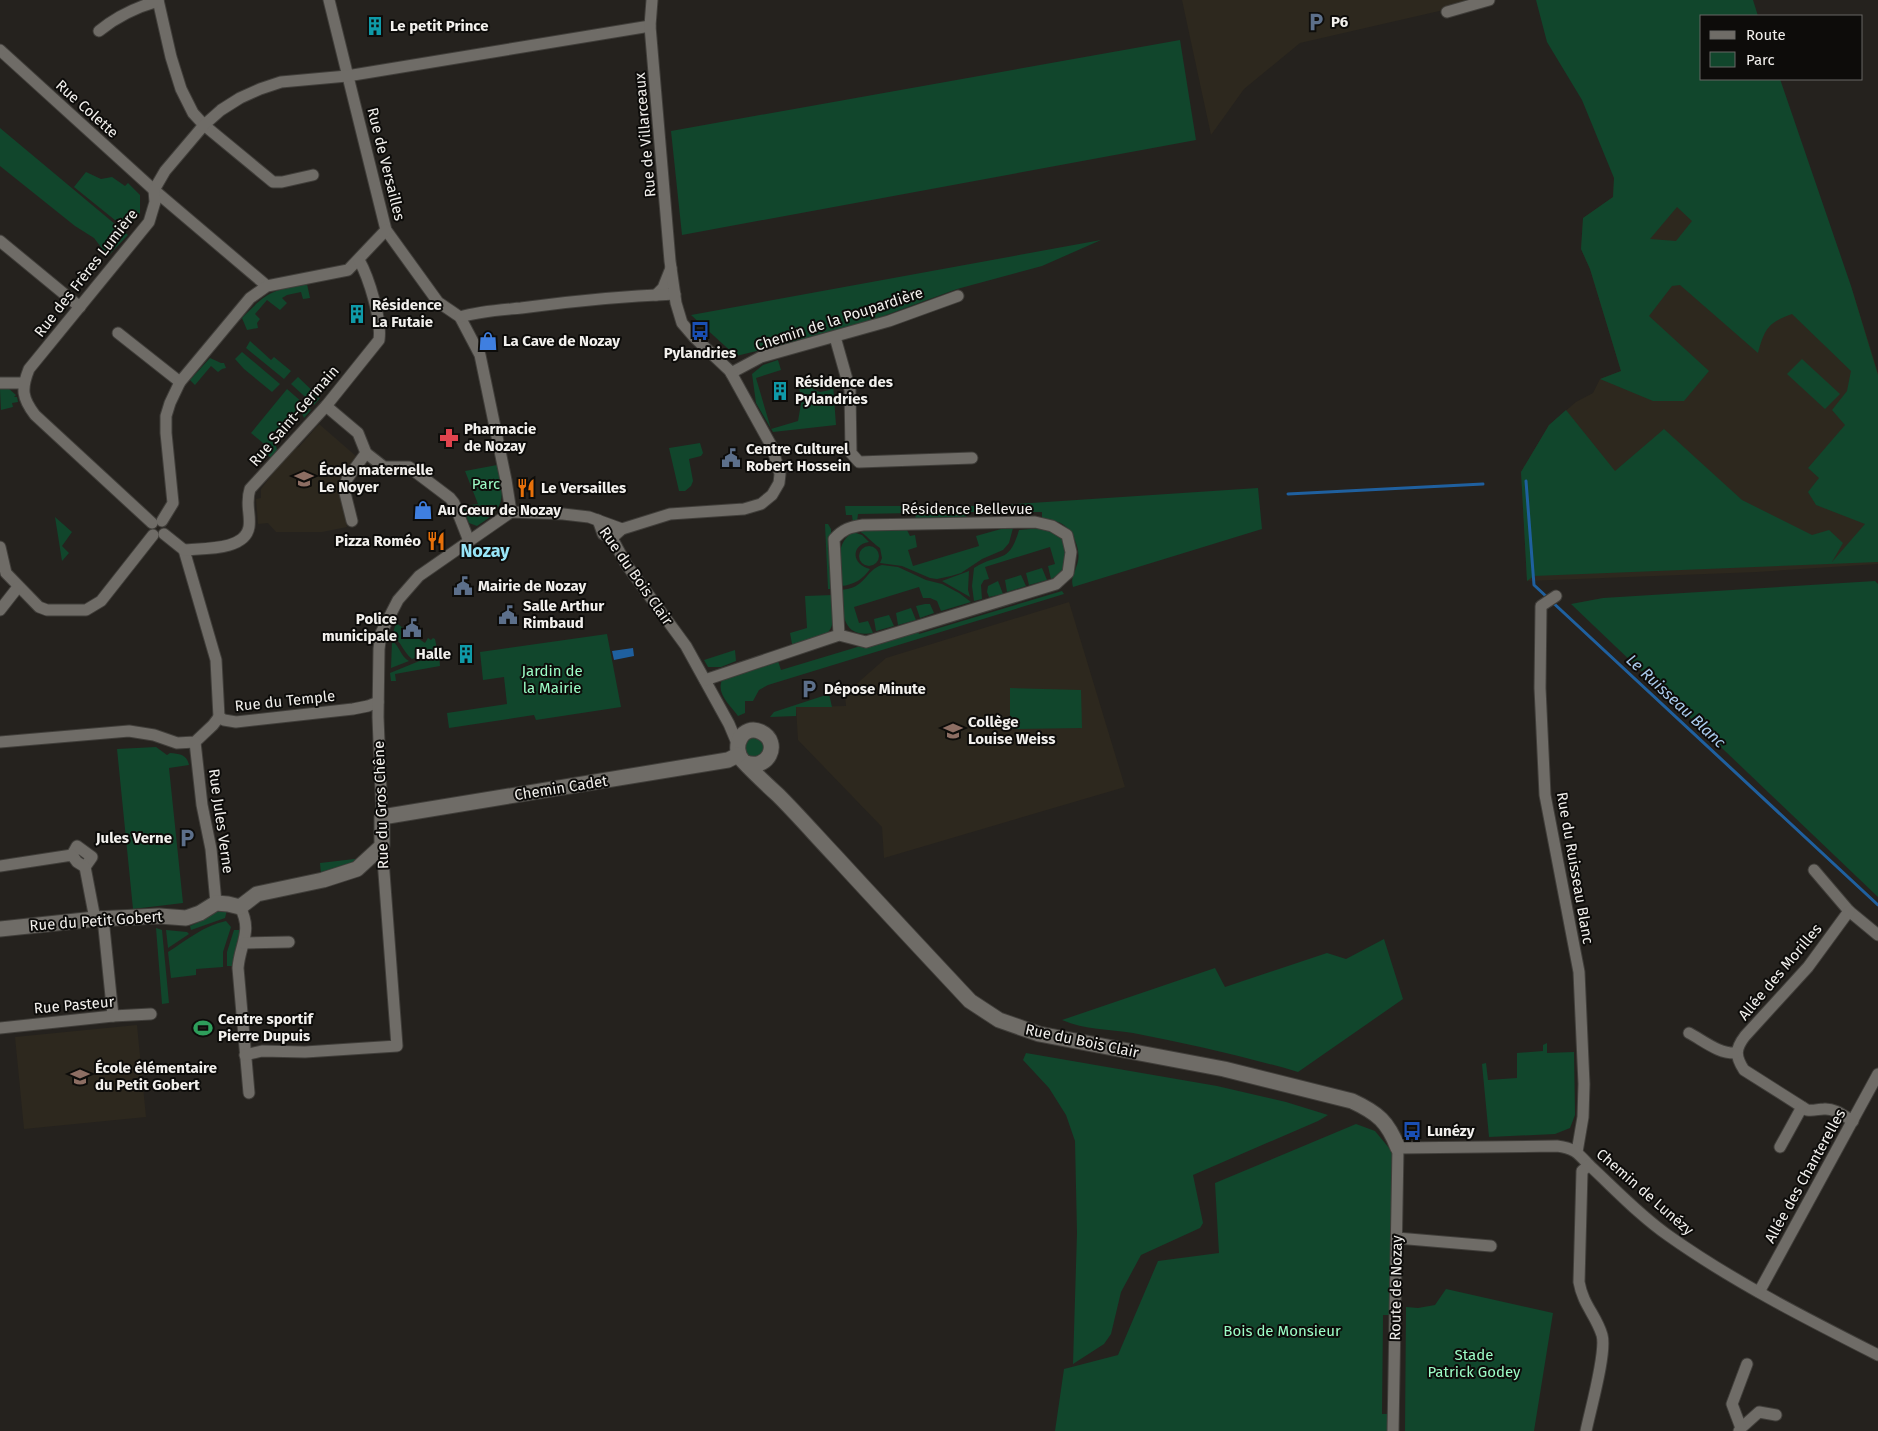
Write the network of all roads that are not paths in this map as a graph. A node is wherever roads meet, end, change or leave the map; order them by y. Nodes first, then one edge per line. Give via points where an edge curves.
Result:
1 (329, 0) edge
2 (652, 0) edge
3 (1489, 0) edge
4 (158, 1) edge
5 (1447, 12) dead end
6 (650, 26) junction
7 (99, 31) dead end
8 (0, 50) edge
9 (347, 76) junction
10 (204, 124) junction
11 (313, 175) dead end
12 (154, 190) junction
13 (386, 230) junction
14 (0, 240) edge
15 (359, 260) junction
16 (671, 268) junction
17 (267, 286) junction
18 (675, 294) junction
19 (656, 295) junction
20 (958, 296) dead end
21 (80, 307) junction
22 (460, 317) junction
23 (118, 333) dead end
24 (835, 337) junction
25 (731, 374) junction
26 (180, 382) junction
27 (0, 383) edge
28 (24, 383) junction
29 (325, 408) junction
30 (366, 453) junction
31 (972, 458) dead end
32 (511, 512) junction
33 (598, 520) junction
34 (352, 521) dead end
35 (157, 522) junction
36 (622, 528) junction
37 (158, 535) junction
38 (612, 538) junction
39 (469, 541) junction
40 (0, 547) edge
41 (184, 550) junction
42 (18, 587) junction
43 (1556, 596) dead end
44 (0, 610) edge
45 (839, 635) junction
46 (705, 680) junction
47 (378, 702) junction
48 (219, 717) junction
49 (0, 742) edge
50 (195, 742) junction
51 (741, 748) junction
52 (764, 762) junction
53 (778, 795) junction
54 (382, 817) junction
55 (382, 846) junction
56 (0, 866) edge
57 (1814, 870) dead end
58 (216, 903) junction
59 (240, 907) junction
60 (1849, 911) junction
61 (99, 919) junction
62 (0, 929) edge
63 (1878, 935) edge
64 (289, 942) dead end
65 (244, 943) junction
66 (151, 1014) dead end
67 (113, 1016) junction
68 (0, 1028) edge
69 (1689, 1032) dead end
70 (1736, 1053) junction
71 (245, 1056) junction
72 (1878, 1074) edge
73 (249, 1093) dead end
74 (1802, 1107) junction
75 (1852, 1121) junction
76 (1398, 1147) junction
77 (1780, 1147) dead end
78 (1577, 1152) junction
79 (1589, 1165) junction
80 (1397, 1238) junction
81 (1491, 1246) dead end
82 (1759, 1292) junction
83 (1878, 1355) edge
84 (1747, 1364) dead end
85 (1776, 1415) dead end
86 (1740, 1429) edge
87 (1393, 1431) edge
88 (1586, 1431) edge

1 - 9 street, Rue de Versailles
2 - 6 street, Rue de Villarceaux
3 - 5 street
4 - 7 street via 141,6
4 - 10 street via 181,89 193,113
6 - 9 street, Rue des Frères Lumière
6 - 16 street, Rue de Villarceaux
8 - 12 street, Rue Colette
9 - 10 street, Rue des Frères Lumière via 281,82 260,89 240,98
9 - 13 street, Rue de Versailles
10 - 11 street via 273,182
10 - 12 street, Rue des Frères Lumière via 165,171
12 - 17 street, Rue Colette
12 - 21 street, Rue des Frères Lumière via 155,202 149,222
13 - 15 street
13 - 22 street, Rue de Versailles via 438,302
14 - 21 street
15 - 17 street via 348,270
15 - 29 street, Rue Saint-Germain via 367,274 380,330 379,340
16 - 18 street, Rue de Villarceaux
16 - 19 street, Rue de Villarceaux via 663,288
17 - 26 street via 250,298
18 - 19 street
18 - 25 street, Rue de Villarceaux via 682,323
19 - 22 street via 480,311
20 - 24 street, Chemin de la Poupardière
21 - 28 street, Rue des Frères Lumière via 29,369
22 - 32 street, Rue de Versailles via 480,355
23 - 26 street
24 - 25 street, Chemin de la Poupardière via 762,357
24 - 31 street via 850,390 851,453 856,460
25 - 36 street, Rue de Villarceaux via 772,447 778,464 779,483 772,494 761,504 744,509 670,514
26 - 35 street via 166,416 174,503
27 - 28 street
28 - 35 street via 27,405 35,415
29 - 30 street via 358,433
29 - 41 street, Rue Saint-Germain via 250,489 247,498 249,526 241,541 234,545
30 - 34 street via 347,479 344,490
30 - 39 street via 384,467 409,466 450,498
32 - 33 street, Rue du Bois Clair via 563,514
32 - 39 street
33 - 36 street
33 - 38 street, Rue du Bois Clair via 603,534
35 - 37 street via 150,528
36 - 38 street
37 - 41 street
37 - 42 street via 101,601 86,610 47,610 39,607
38 - 46 street, Rue du Bois Clair via 626,564 686,646
39 - 47 street, Rue du Gros Chêne via 419,576 398,600 381,633
40 - 42 street via 6,573
41 - 48 street via 216,660
42 - 44 street
43 - 78 street, Rue du Ruisseau Blanc via 1541,606 1540,688 1545,795 1579,972 1584,1084
45 - 45 street, Résidence Bellevue via 866,642 1056,584 1068,573 1071,552 1067,535 1052,526 1035,522 849,527 834,540
45 - 46 street
46 - 51 street, Rue du Bois Clair
47 - 48 street, Rue du Temple via 353,709 236,722
47 - 54 street, Rue du Gros Chêne
48 - 50 street, Rue du Temple
49 - 50 street via 129,731 177,743
50 - 58 street, Rue Jules Verne
51 - 52 street, Chemin Cadet via 754,765
51 - 52 street via 757,731 767,736 770,755
51 - 53 street, Rue du Bois Clair
51 - 54 street, Chemin Cadet via 734,759
52 - 53 street, Rue du Bois Clair via 768,778
53 - 76 street, Rue du Bois Clair via 970,1001 999,1020 1039,1034 1224,1069 1352,1101 1382,1118
54 - 55 street, Rue du Gros Chêne
55 - 59 street via 357,869 257,894
55 - 71 street, Rue du Gros Chêne via 397,1046 305,1052 262,1051
56 - 61 street via 72,855 85,867
57 - 60 street
58 - 59 street
58 - 61 street, Rue du Petit Gobert via 186,918
59 - 65 street via 247,924
60 - 63 street
60 - 70 street, Allée des Morilles via 1808,967 1745,1036
61 - 62 street, Rue du Petit Gobert
61 - 67 street
64 - 65 street
65 - 71 street via 238,968
66 - 67 street, Rue Pasteur
67 - 68 street, Rue Pasteur
69 - 70 street via 1721,1051
70 - 74 street via 1744,1070
71 - 73 street
72 - 75 street, Allée des Chanterelles
74 - 75 street via 1815,1111 1830,1109
74 - 77 street
75 - 82 street, Allée des Chanterelles
76 - 78 street, Chemin de Lunézy via 1557,1146
76 - 80 street, Route de Nozay
78 - 79 street, Chemin de Lunézy
79 - 82 street, Chemin de Lunézy via 1667,1235
79 - 88 street via 1582,1171 1579,1282 1581,1295 1601,1333 1603,1349
80 - 81 street
80 - 87 street, Route de Nozay
82 - 83 street, Chemin de Lunézy
84 - 86 street via 1732,1404
85 - 86 street via 1758,1412

